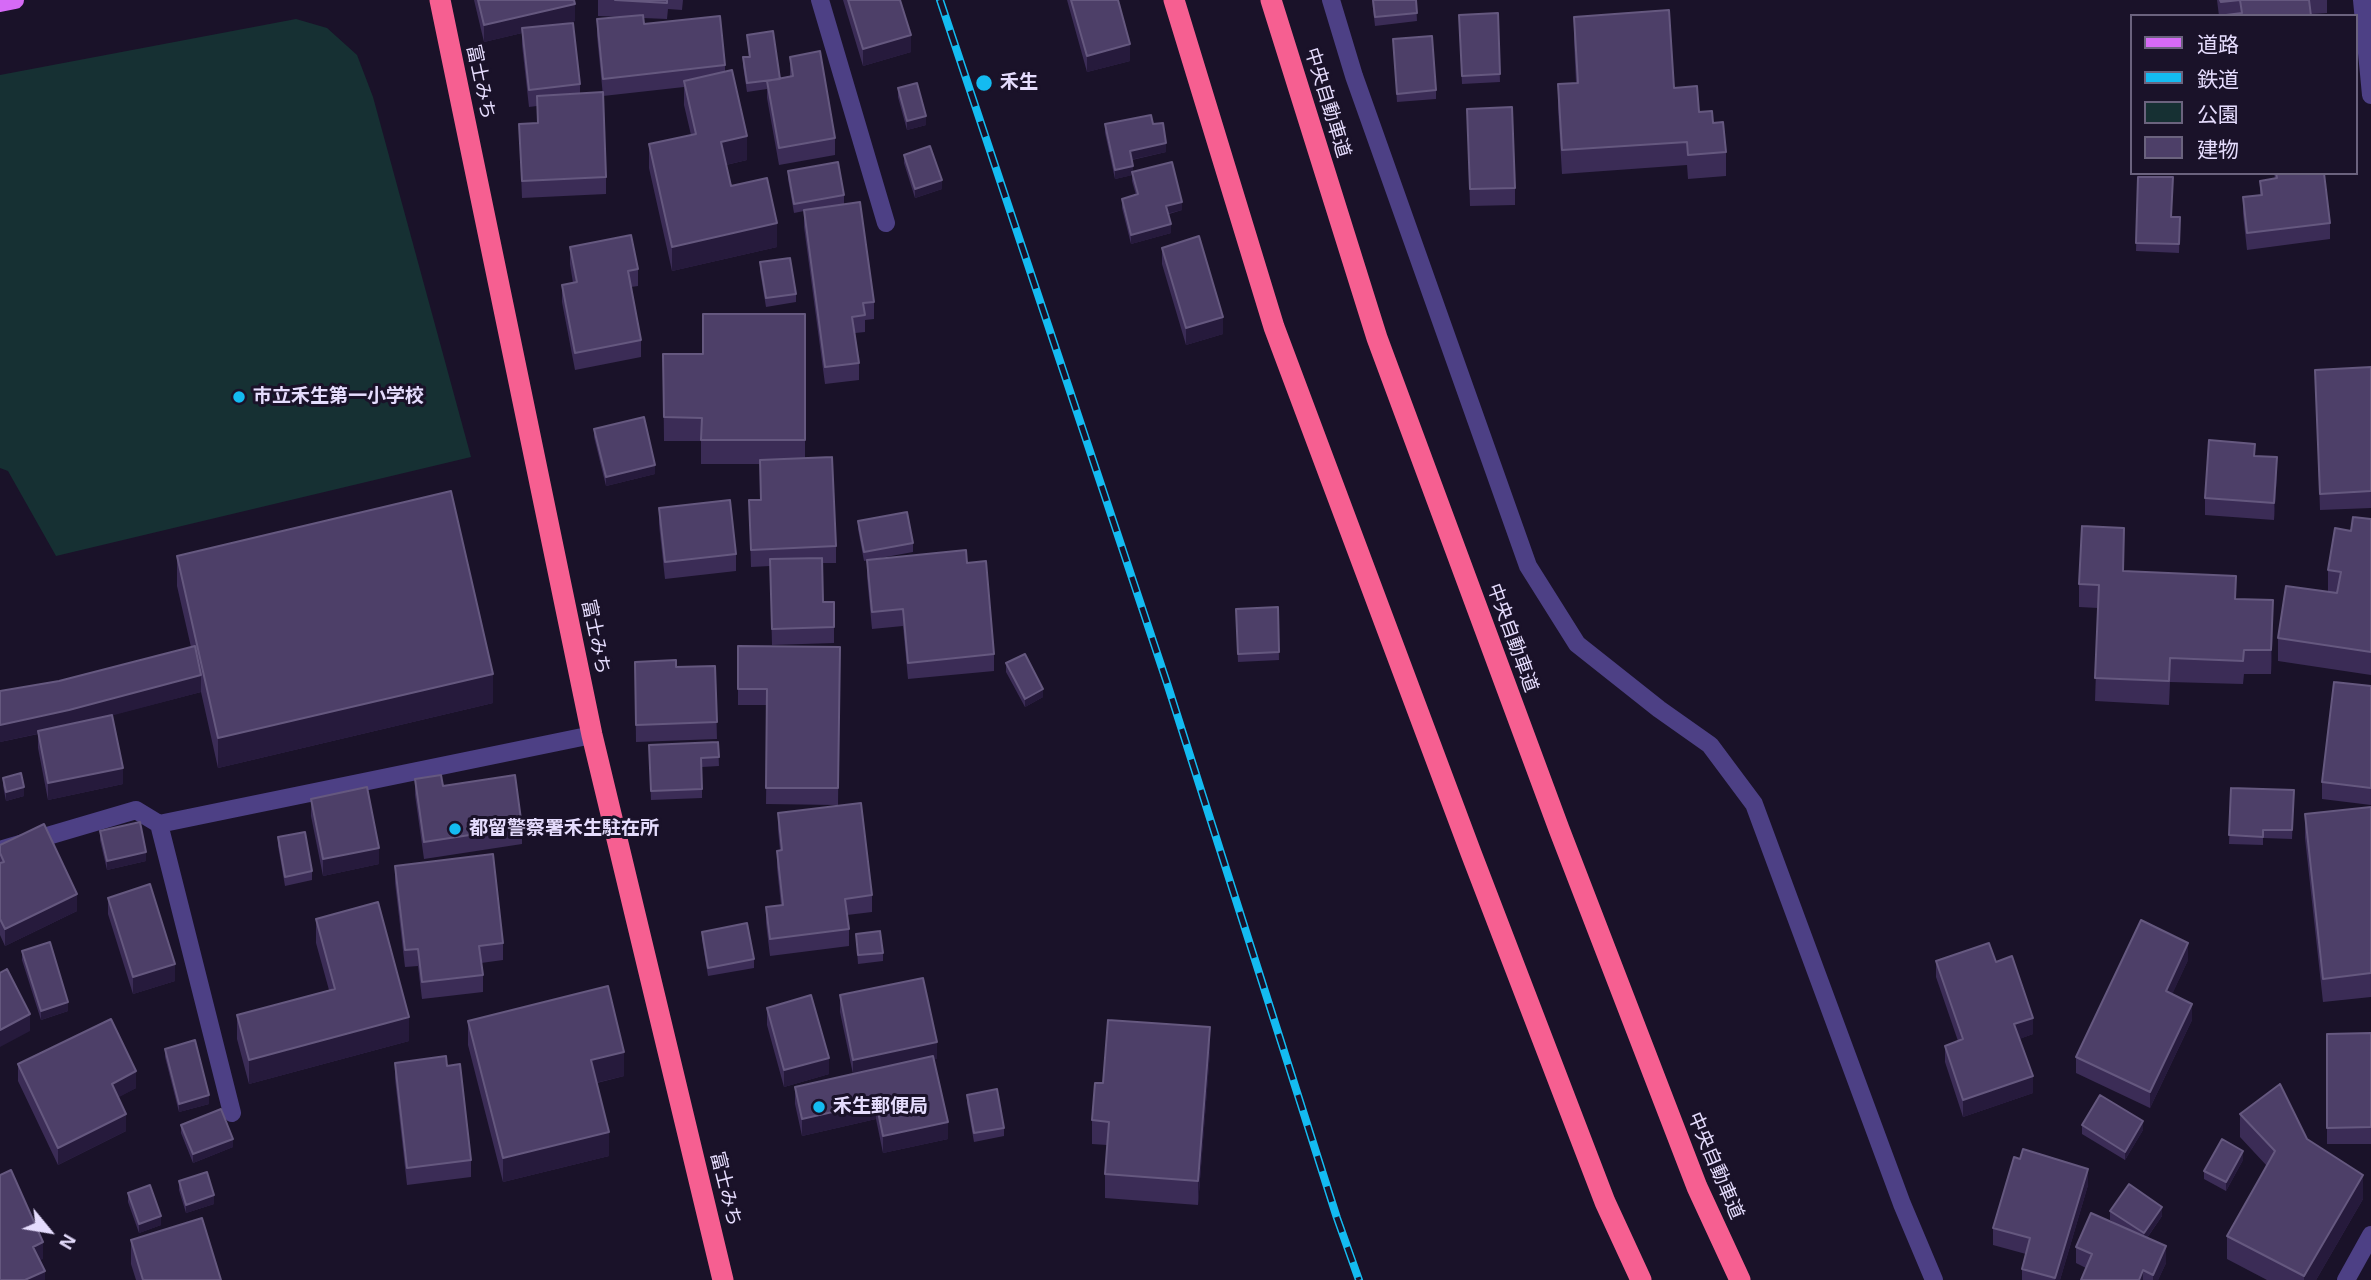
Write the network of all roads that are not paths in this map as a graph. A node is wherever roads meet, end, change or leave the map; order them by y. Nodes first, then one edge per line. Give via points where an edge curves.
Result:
1 (16, 0) edge
2 (440, 0) edge
3 (820, 0) edge
4 (1174, 0) edge
5 (1271, 0) edge
6 (1331, 0) edge
7 (2362, 0) edge
8 (0, 3) edge
9 (2371, 95) edge
10 (886, 223) dead end
11 (592, 735) junction
12 (159, 824) junction
13 (0, 850) edge
14 (232, 1113) dead end
15 (2371, 1235) edge
16 (723, 1280) edge
17 (1641, 1280) edge
18 (1740, 1280) edge
19 (1934, 1280) edge
20 (2346, 1280) edge

1 - 8 main road
2 - 11 highway, 富士みち
3 - 10 street
4 - 17 highway via 1275,327 1605,1202
5 - 18 highway, 中央自動車道 via 1377,338 1697,1188
6 - 19 street via 1528,566 1577,644 1710,745 1754,804
7 - 9 street
11 - 12 street
11 - 16 highway, 富士みち
12 - 13 street via 136,810
12 - 14 street
15 - 20 street

